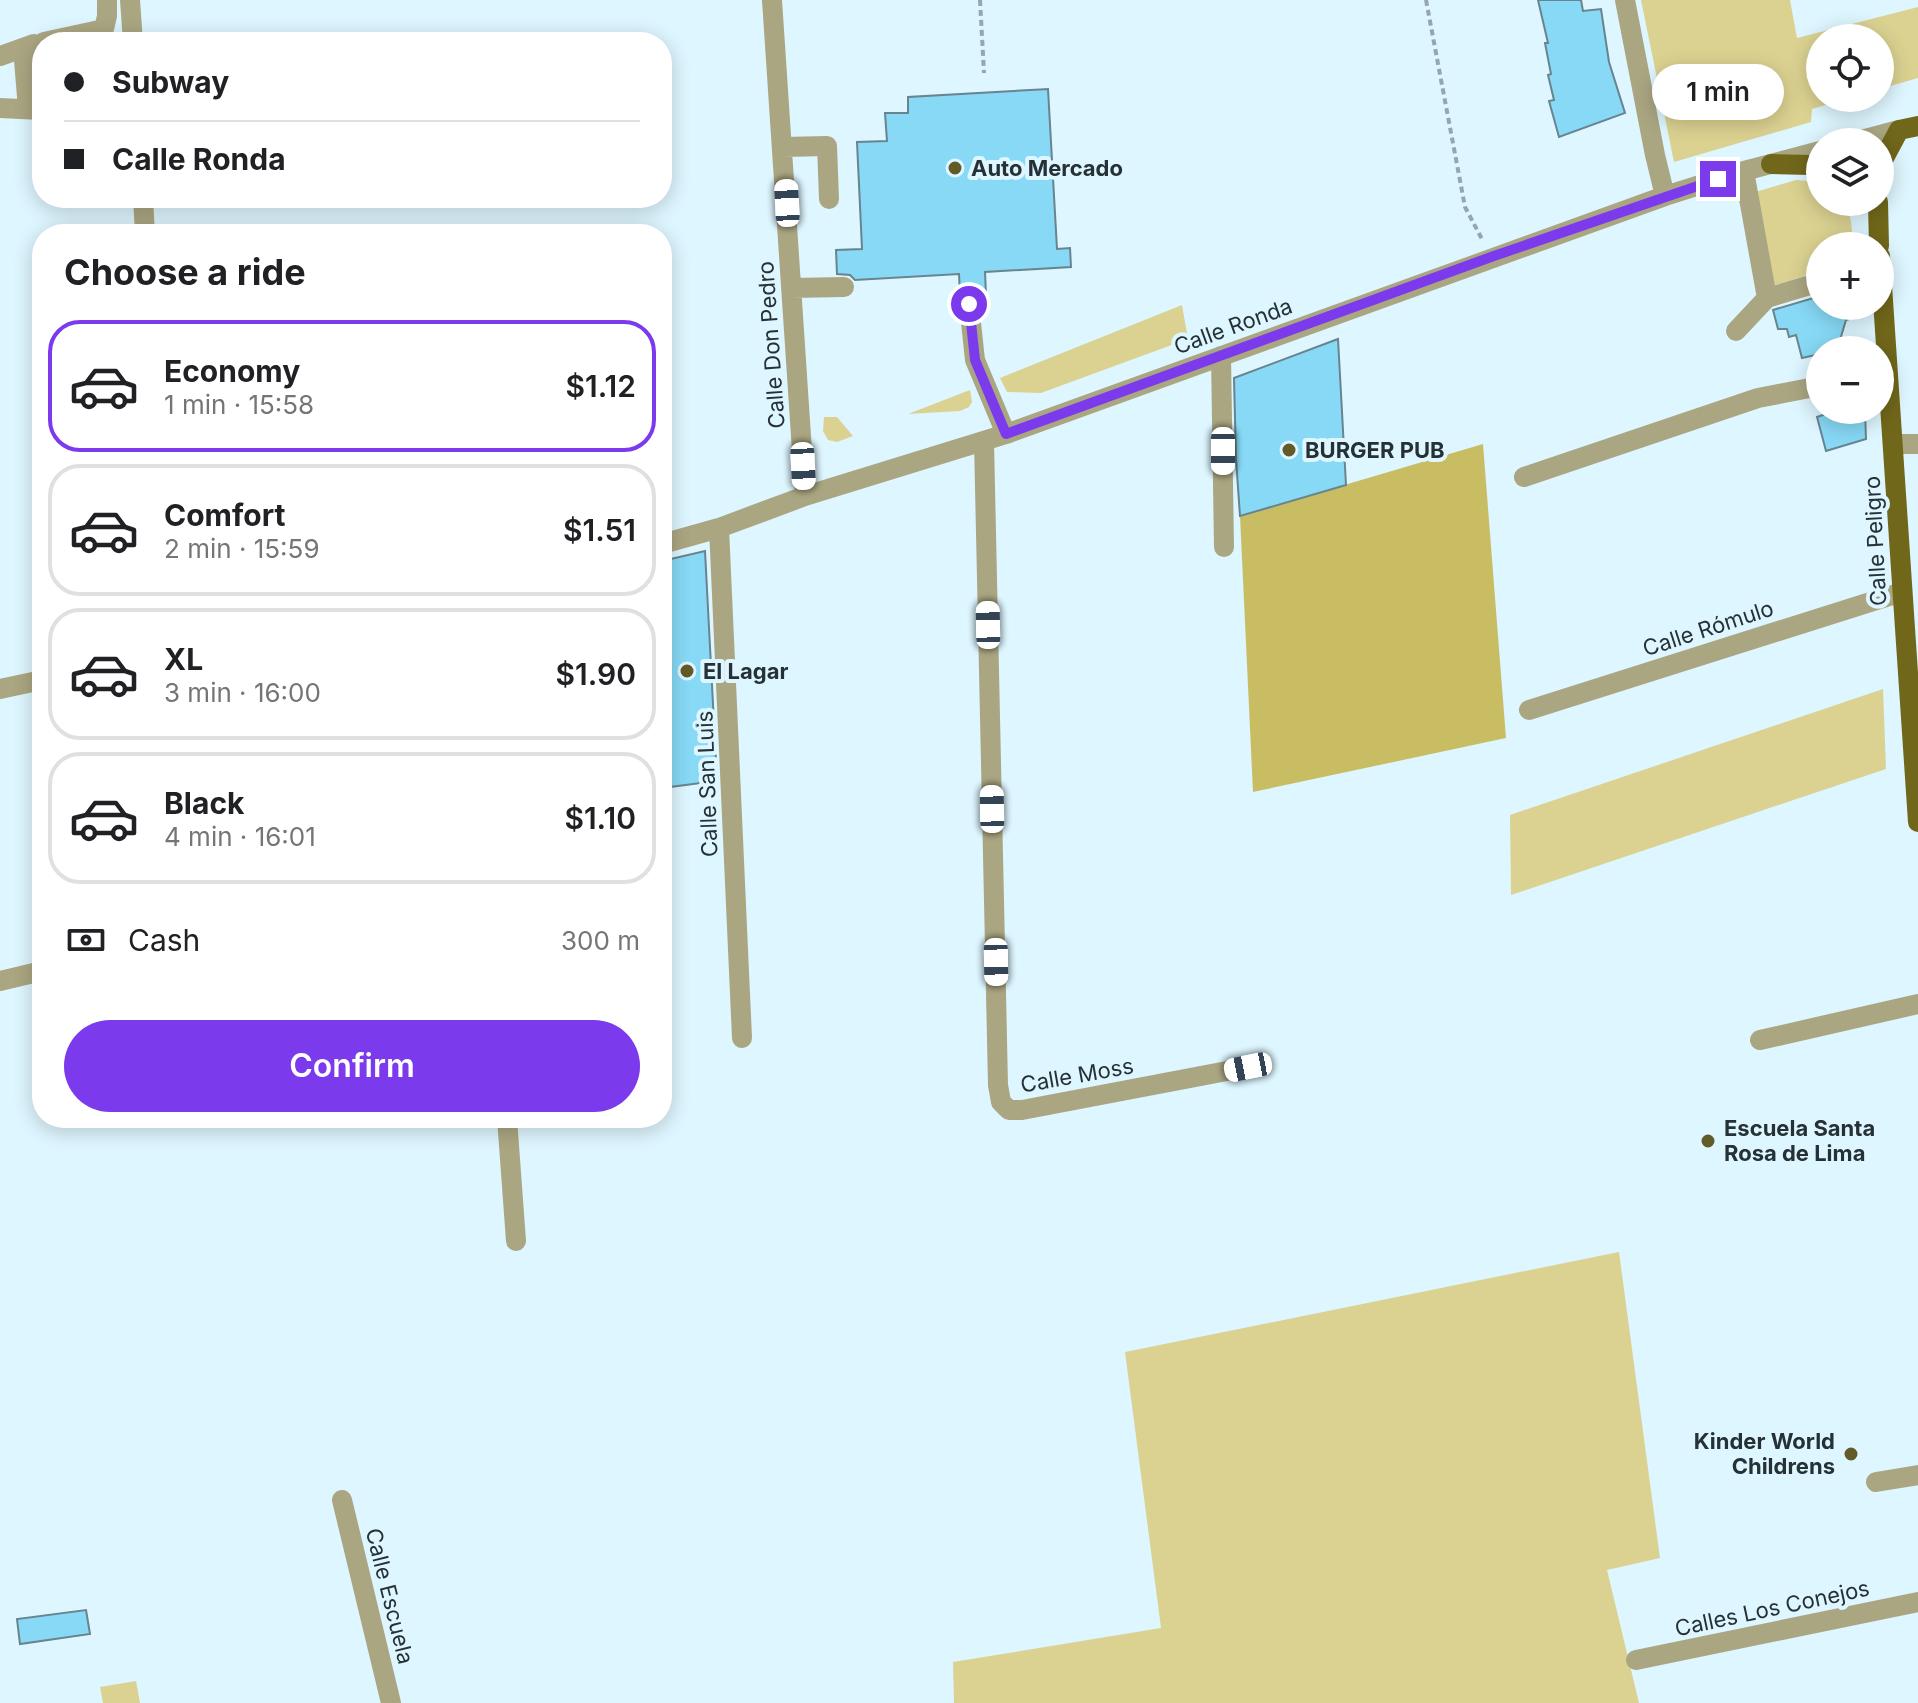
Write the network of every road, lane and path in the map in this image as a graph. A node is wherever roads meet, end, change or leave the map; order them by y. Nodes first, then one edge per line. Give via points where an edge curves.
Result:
1 (107, 0) edge
2 (130, 0) edge
3 (772, 0) edge
4 (980, 0) edge
5 (1426, 0) edge
6 (1625, 0) edge
7 (91, 32) edge
8 (132, 32) edge
9 (32, 46) edge
10 (0, 56) edge
11 (984, 73) dead end
12 (0, 108) edge
13 (32, 109) edge
14 (1908, 128) edge
15 (1894, 146) edge
16 (783, 147) junction
17 (1806, 155) edge
18 (1771, 164) junction
19 (1806, 165) edge
20 (1744, 171) junction
21 (1665, 196) junction
22 (829, 199) dead end
23 (1873, 216) edge
24 (1878, 216) edge
25 (1878, 224) junction
26 (1878, 232) edge
27 (1491, 257) junction
28 (1806, 286) edge
29 (844, 287) dead end
30 (791, 288) junction
31 (1767, 298) junction
32 (969, 304) dead end
33 (1736, 331) dead end
34 (1221, 356) junction
35 (1806, 389) edge
36 (1891, 424) edge
37 (1006, 434) junction
38 (984, 441) junction
39 (1894, 444) junction
40 (1918, 444) edge
41 (1524, 477) dead end
42 (805, 496) junction
43 (719, 528) junction
44 (672, 541) edge
45 (1224, 547) dead end
46 (1902, 592) junction
47 (32, 682) edge
48 (0, 689) edge
49 (1529, 710) dead end
50 (1918, 822) edge
51 (32, 973) edge
52 (0, 981) edge
53 (1918, 1004) edge
54 (742, 1038) dead end
55 (1760, 1040) dead end
56 (1248, 1067) dead end
57 (508, 1128) edge
58 (516, 1241) dead end
59 (1918, 1475) edge
60 (1876, 1482) dead end
61 (342, 1500) dead end
62 (1918, 1602) edge
63 (1636, 1660) dead end
64 (391, 1703) edge

1 - 7 street via 104,29
2 - 8 street
3 - 16 street, Calle Don Pedro
4 - 11 path
5 - 27 path via 1465,207
6 - 21 street
9 - 10 street
12 - 13 street
14 - 15 main road
16 - 22 street via 827,146
16 - 30 street, Calle Don Pedro
17 - 18 street, Calle Ronda
18 - 19 main road
18 - 20 street, Calle Ronda
20 - 21 street, Calle Ronda
20 - 31 street
21 - 27 street, Calle Ronda
23 - 25 main road
24 - 25 main road
25 - 26 main road
27 - 34 street, Calle Ronda
28 - 31 street
29 - 30 street
30 - 42 street, Calle Don Pedro
31 - 33 street
32 - 37 street via 975,360
34 - 37 street, Calle Ronda
34 - 45 street
35 - 41 street via 1758,398
36 - 39 main road, Calle Peligro
37 - 38 street, Calle Ronda
38 - 42 street, Calle Ronda
38 - 56 street, Calle Moss via 1001,1102 1009,1110 1022,1110
39 - 40 street
39 - 46 main road, Calle Peligro
42 - 43 street, Calle Ronda
43 - 44 street, Calle Ronda
43 - 54 street, Calle San Luis
46 - 49 street, Calle Rómulo
46 - 50 main road, Calle Peligro
47 - 48 street
51 - 52 street
53 - 55 street
57 - 58 street
59 - 60 street
61 - 64 street, Calle Escuela
62 - 63 street, Calles Los Conejos

